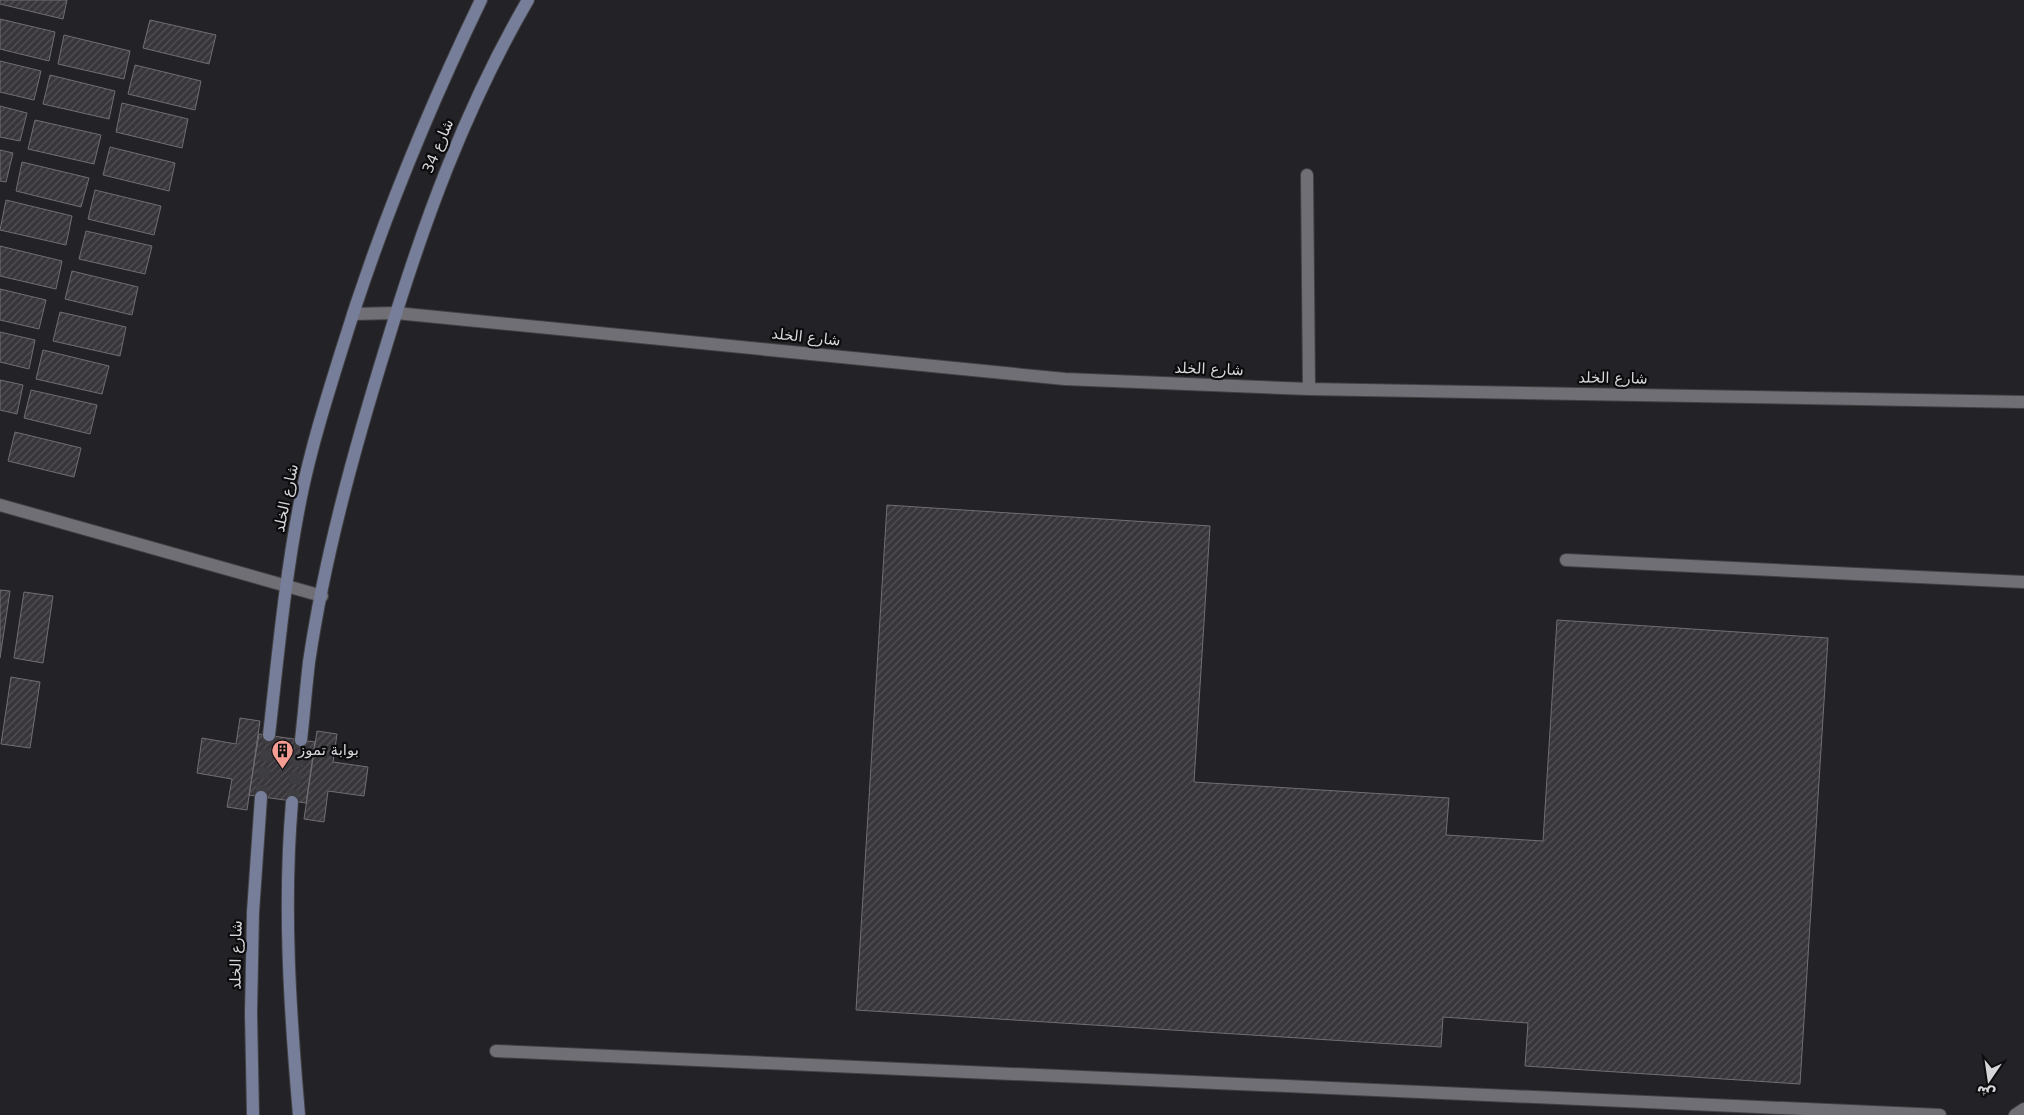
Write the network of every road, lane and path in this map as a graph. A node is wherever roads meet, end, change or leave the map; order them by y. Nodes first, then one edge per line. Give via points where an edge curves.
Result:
1 (481, 0) edge
2 (528, 0) edge
3 (1307, 175) dead end
4 (396, 313) junction
5 (353, 314) junction
6 (1309, 389) junction
7 (2024, 402) edge
8 (0, 505) edge
9 (1566, 560) dead end
10 (2024, 582) edge
11 (285, 588) junction
12 (322, 596) junction
13 (269, 735) tunnel mouth
14 (301, 740) tunnel mouth
15 (261, 797) tunnel mouth
16 (292, 802) tunnel mouth
17 (496, 1050) dead end
18 (2024, 1110) edge
19 (254, 1115) edge
20 (299, 1115) edge
21 (1940, 1115) edge
22 (2014, 1115) edge

1 - 5 main road, شارع 34 via 421,132
2 - 4 main road, شارع 34 via 488,76 436,192
3 - 6 street
4 - 5 street, شارع الخلد
4 - 6 street, شارع الخلد via 1065,379
4 - 12 main road via 349,476
5 - 11 main road, شارع الخلد via 301,496
6 - 7 street, شارع الخلد
8 - 11 street
9 - 10 street
11 - 12 street
11 - 13 main road, شارع الخلد
12 - 14 main road
15 - 19 main road, شارع الخلد via 253,912
16 - 20 main road via 289,970
17 - 21 street
18 - 22 street

